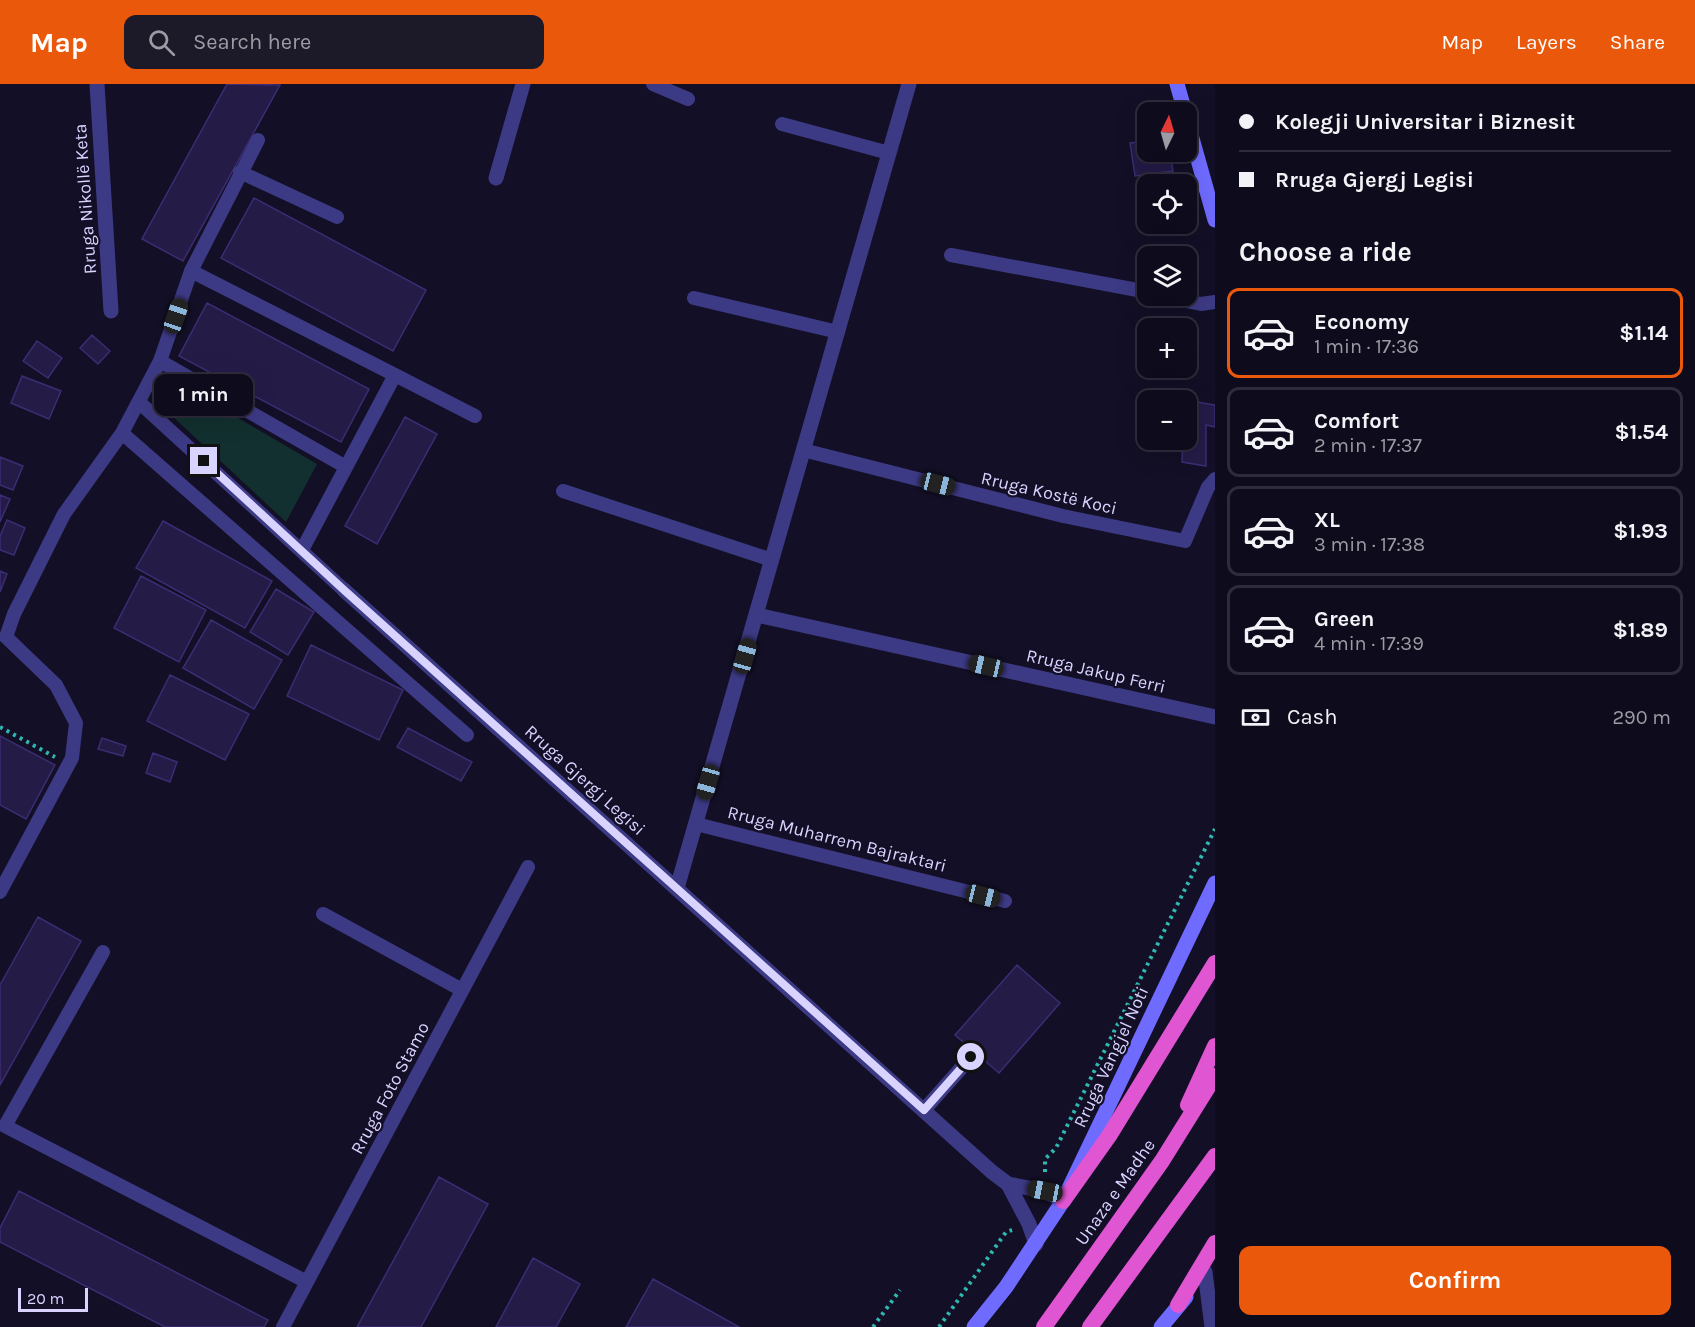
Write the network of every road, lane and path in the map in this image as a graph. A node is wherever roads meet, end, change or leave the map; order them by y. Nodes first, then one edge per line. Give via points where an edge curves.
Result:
1 (97, 84) edge
2 (523, 84) edge
3 (653, 84) edge
4 (909, 84) edge
5 (1178, 84) edge
6 (688, 99) dead end
7 (1183, 102) edge
8 (782, 124) dead end
9 (258, 140) dead end
10 (889, 153) junction
11 (1197, 155) edge
12 (240, 172) junction
13 (496, 178) dead end
14 (338, 217) dead end
15 (1215, 220) edge
16 (951, 255) dead end
17 (191, 271) junction
18 (1137, 290) edge
19 (694, 298) dead end
20 (1215, 302) edge
21 (1197, 303) edge
22 (111, 311) dead end
23 (838, 332) junction
24 (160, 361) junction
25 (395, 375) junction
26 (139, 402) junction
27 (475, 416) dead end
28 (122, 433) junction
29 (803, 450) junction
30 (346, 467) junction
31 (1215, 479) edge
32 (563, 491) dead end
33 (302, 550) junction
34 (772, 560) junction
35 (344, 590) joint
36 (757, 615) junction
37 (1215, 717) edge
38 (0, 727) edge
39 (467, 735) dead end
40 (70, 761) junction
41 (696, 824) junction
42 (1215, 828) edge
43 (528, 867) dead end
44 (1215, 883) edge
45 (677, 888) junction
46 (0, 892) edge
47 (1005, 901) dead end
48 (322, 914) dead end
49 (103, 952) dead end
50 (1215, 963) edge
51 (462, 990) junction
52 (1215, 1046) edge
53 (971, 1057) dead end
54 (1215, 1076) edge
55 (924, 1110) junction
56 (1185, 1126) junction
57 (1215, 1156) edge
58 (1008, 1184) junction
59 (1045, 1191) junction
60 (1063, 1201) junction
61 (1029, 1224) junction
62 (1215, 1243) edge
63 (1036, 1244) junction
64 (1215, 1259) edge
65 (1205, 1272) junction
66 (307, 1282) junction
67 (900, 1290) dead end
68 (1178, 1305) junction
69 (284, 1327) edge
70 (873, 1327) edge
71 (939, 1327) edge
72 (974, 1327) edge
73 (1044, 1327) edge
74 (1090, 1327) edge
75 (1161, 1327) edge
76 (1212, 1327) edge

1 - 22 street, Rruga Nikollë Keta
2 - 13 street
3 - 6 lane
4 - 10 street
5 - 7 main road
8 - 10 lane
9 - 12 lane
10 - 23 street
11 - 15 main road
12 - 14 lane
12 - 17 lane
16 - 18 lane
17 - 24 lane
17 - 25 lane
19 - 23 lane
20 - 21 lane
23 - 29 street
24 - 26 lane
24 - 30 lane
25 - 27 lane
25 - 30 lane
26 - 28 lane
26 - 33 lane, Rruga Gjergj Legisi
28 - 39 lane
28 - 40 lane via 64,514 6,637 56,685 76,723
29 - 31 lane, Rruga Kostë Koci via 1063,516 1185,542
29 - 34 street
30 - 33 lane
32 - 34 lane
33 - 35 lane, Rruga Gjergj Legisi
34 - 36 street
35 - 45 street, Rruga Gjergj Legisi
36 - 37 street, Rruga Jakup Ferri
36 - 41 street
38 - 40 path
40 - 46 lane
41 - 45 street
41 - 47 lane, Rruga Muharrem Bajraktari
42 - 59 path via 1061,1137 1045,1159
43 - 51 lane, Rruga Foto Stamo
44 - 60 main road, Rruga Vangjel Noti
45 - 55 street, Rruga Gjergj Legisi
48 - 51 lane
49 - 66 lane via 5,1126
50 - 60 highway via 1109,1136
51 - 66 lane, Rruga Foto Stamo
52 - 56 highway via 1192,1094
53 - 55 lane
54 - 56 highway, Unaza e Madhe
55 - 58 street, Rruga Gjergj Legisi
56 - 73 highway, Unaza e Madhe
57 - 74 highway
58 - 59 street
58 - 61 street, Rruga Gjergj Legisi
59 - 60 street
60 - 63 main road, Rruga Vangjel Noti
61 - 63 street, Rruga Gjergj Legisi
61 - 71 path via 1006,1232
62 - 68 highway
63 - 72 main road, Rruga Vangjel Noti
64 - 65 main road
65 - 68 main road
65 - 76 street
66 - 69 lane, Rruga Foto Stamo
67 - 70 path
68 - 75 main road

